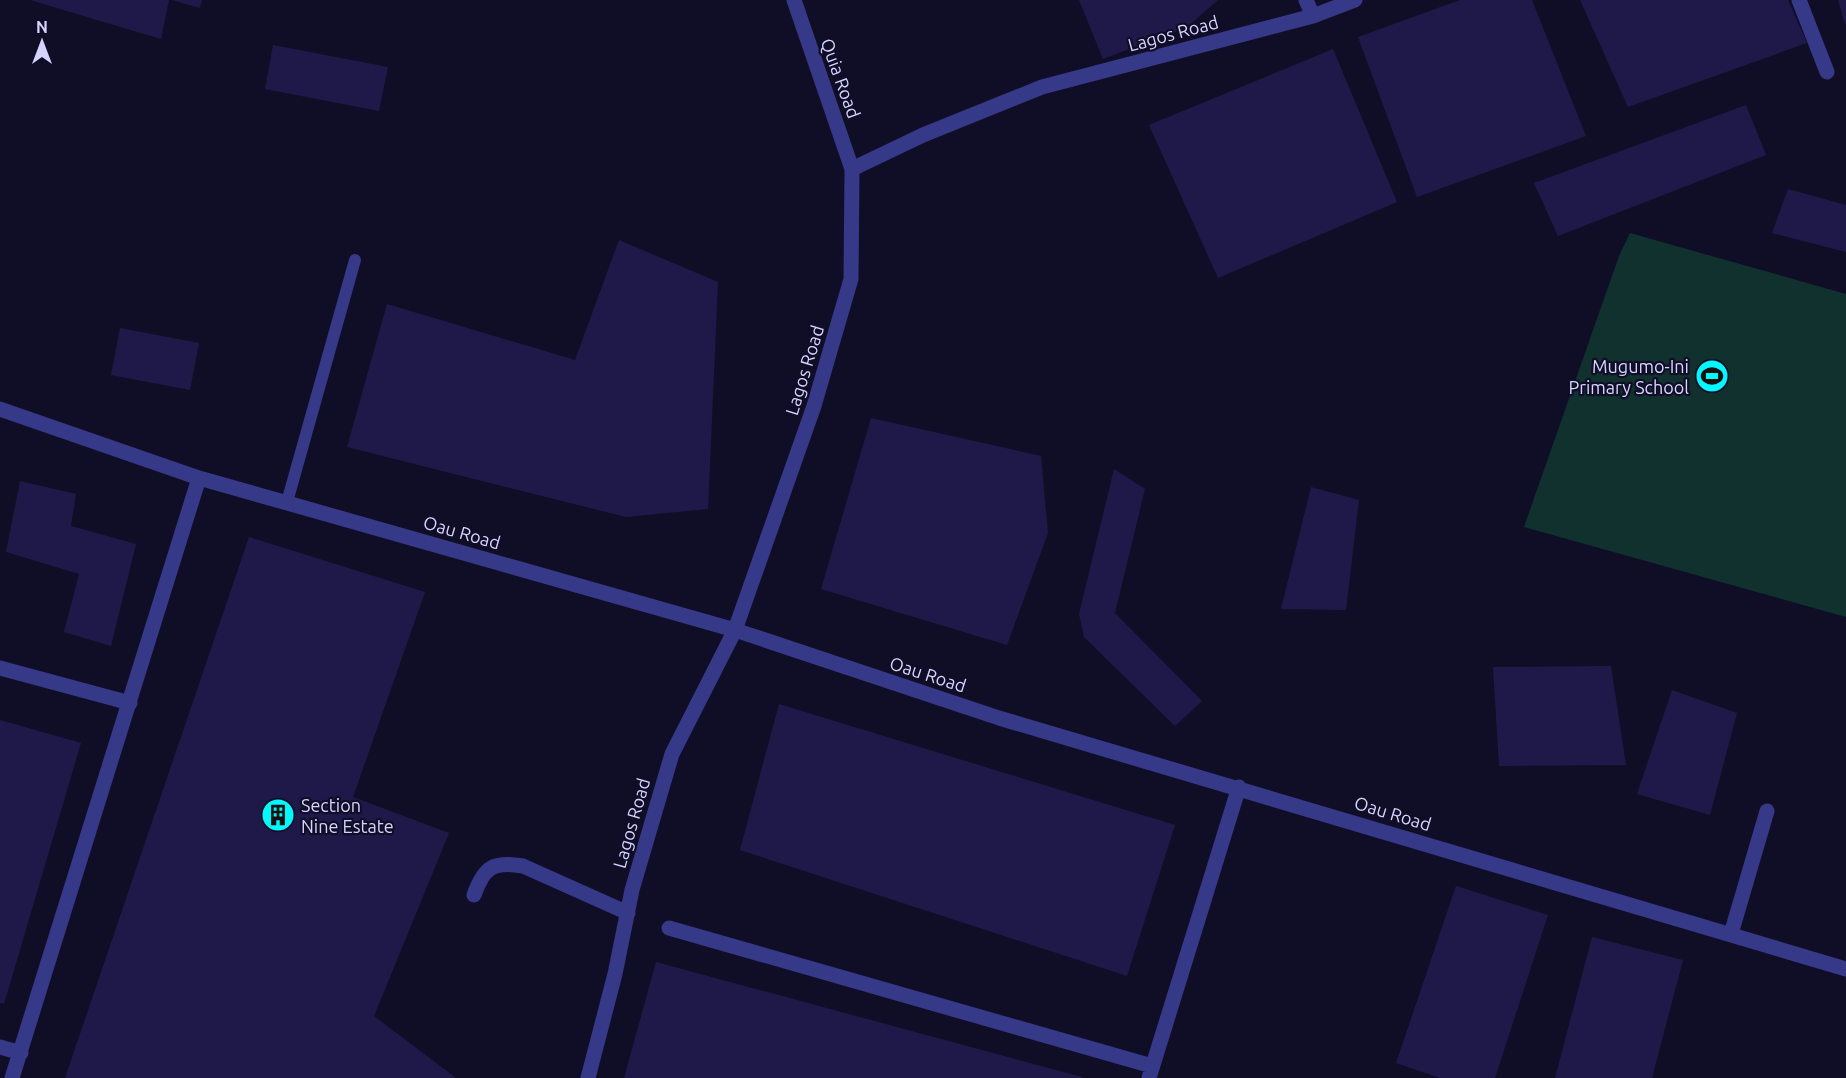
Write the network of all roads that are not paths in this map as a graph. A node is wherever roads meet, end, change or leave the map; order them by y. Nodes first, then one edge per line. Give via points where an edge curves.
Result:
1 (794, 0) edge
2 (1306, 0) edge
3 (1355, 0) edge
4 (1799, 0) edge
5 (1313, 16) junction
6 (1827, 72) dead end
7 (852, 169) junction
8 (355, 260) dead end
9 (0, 409) edge
10 (199, 478) junction
11 (287, 502) junction
12 (735, 630) junction
13 (0, 668) edge
14 (130, 703) junction
15 (1239, 787) junction
16 (1767, 812) dead end
17 (474, 895) dead end
18 (628, 913) junction
19 (669, 928) dead end
20 (1731, 934) junction
21 (1846, 969) edge
22 (0, 1047) edge
23 (21, 1053) junction
24 (1151, 1072) edge
25 (12, 1078) edge
26 (588, 1078) edge

1 - 7 street, Quia Road
2 - 5 street
3 - 5 street, Lagos Road
4 - 6 street
5 - 7 street, Lagos Road via 1042,87 923,135
7 - 12 street, Lagos Road via 851,279 811,417
8 - 11 lane
9 - 10 street, Oau Road
10 - 11 street, Oau Road
10 - 14 street
11 - 12 street, Oau Road
12 - 15 street, Oau Road via 999,718
12 - 18 street, Lagos Road via 672,754
13 - 14 street
14 - 23 street
15 - 20 street, Oau Road
15 - 24 street
16 - 20 street
17 - 18 street via 487,869 505,863 523,866
18 - 26 street, Lagos Road
19 - 24 street
20 - 21 street, Oau Road
22 - 23 street
23 - 25 street

